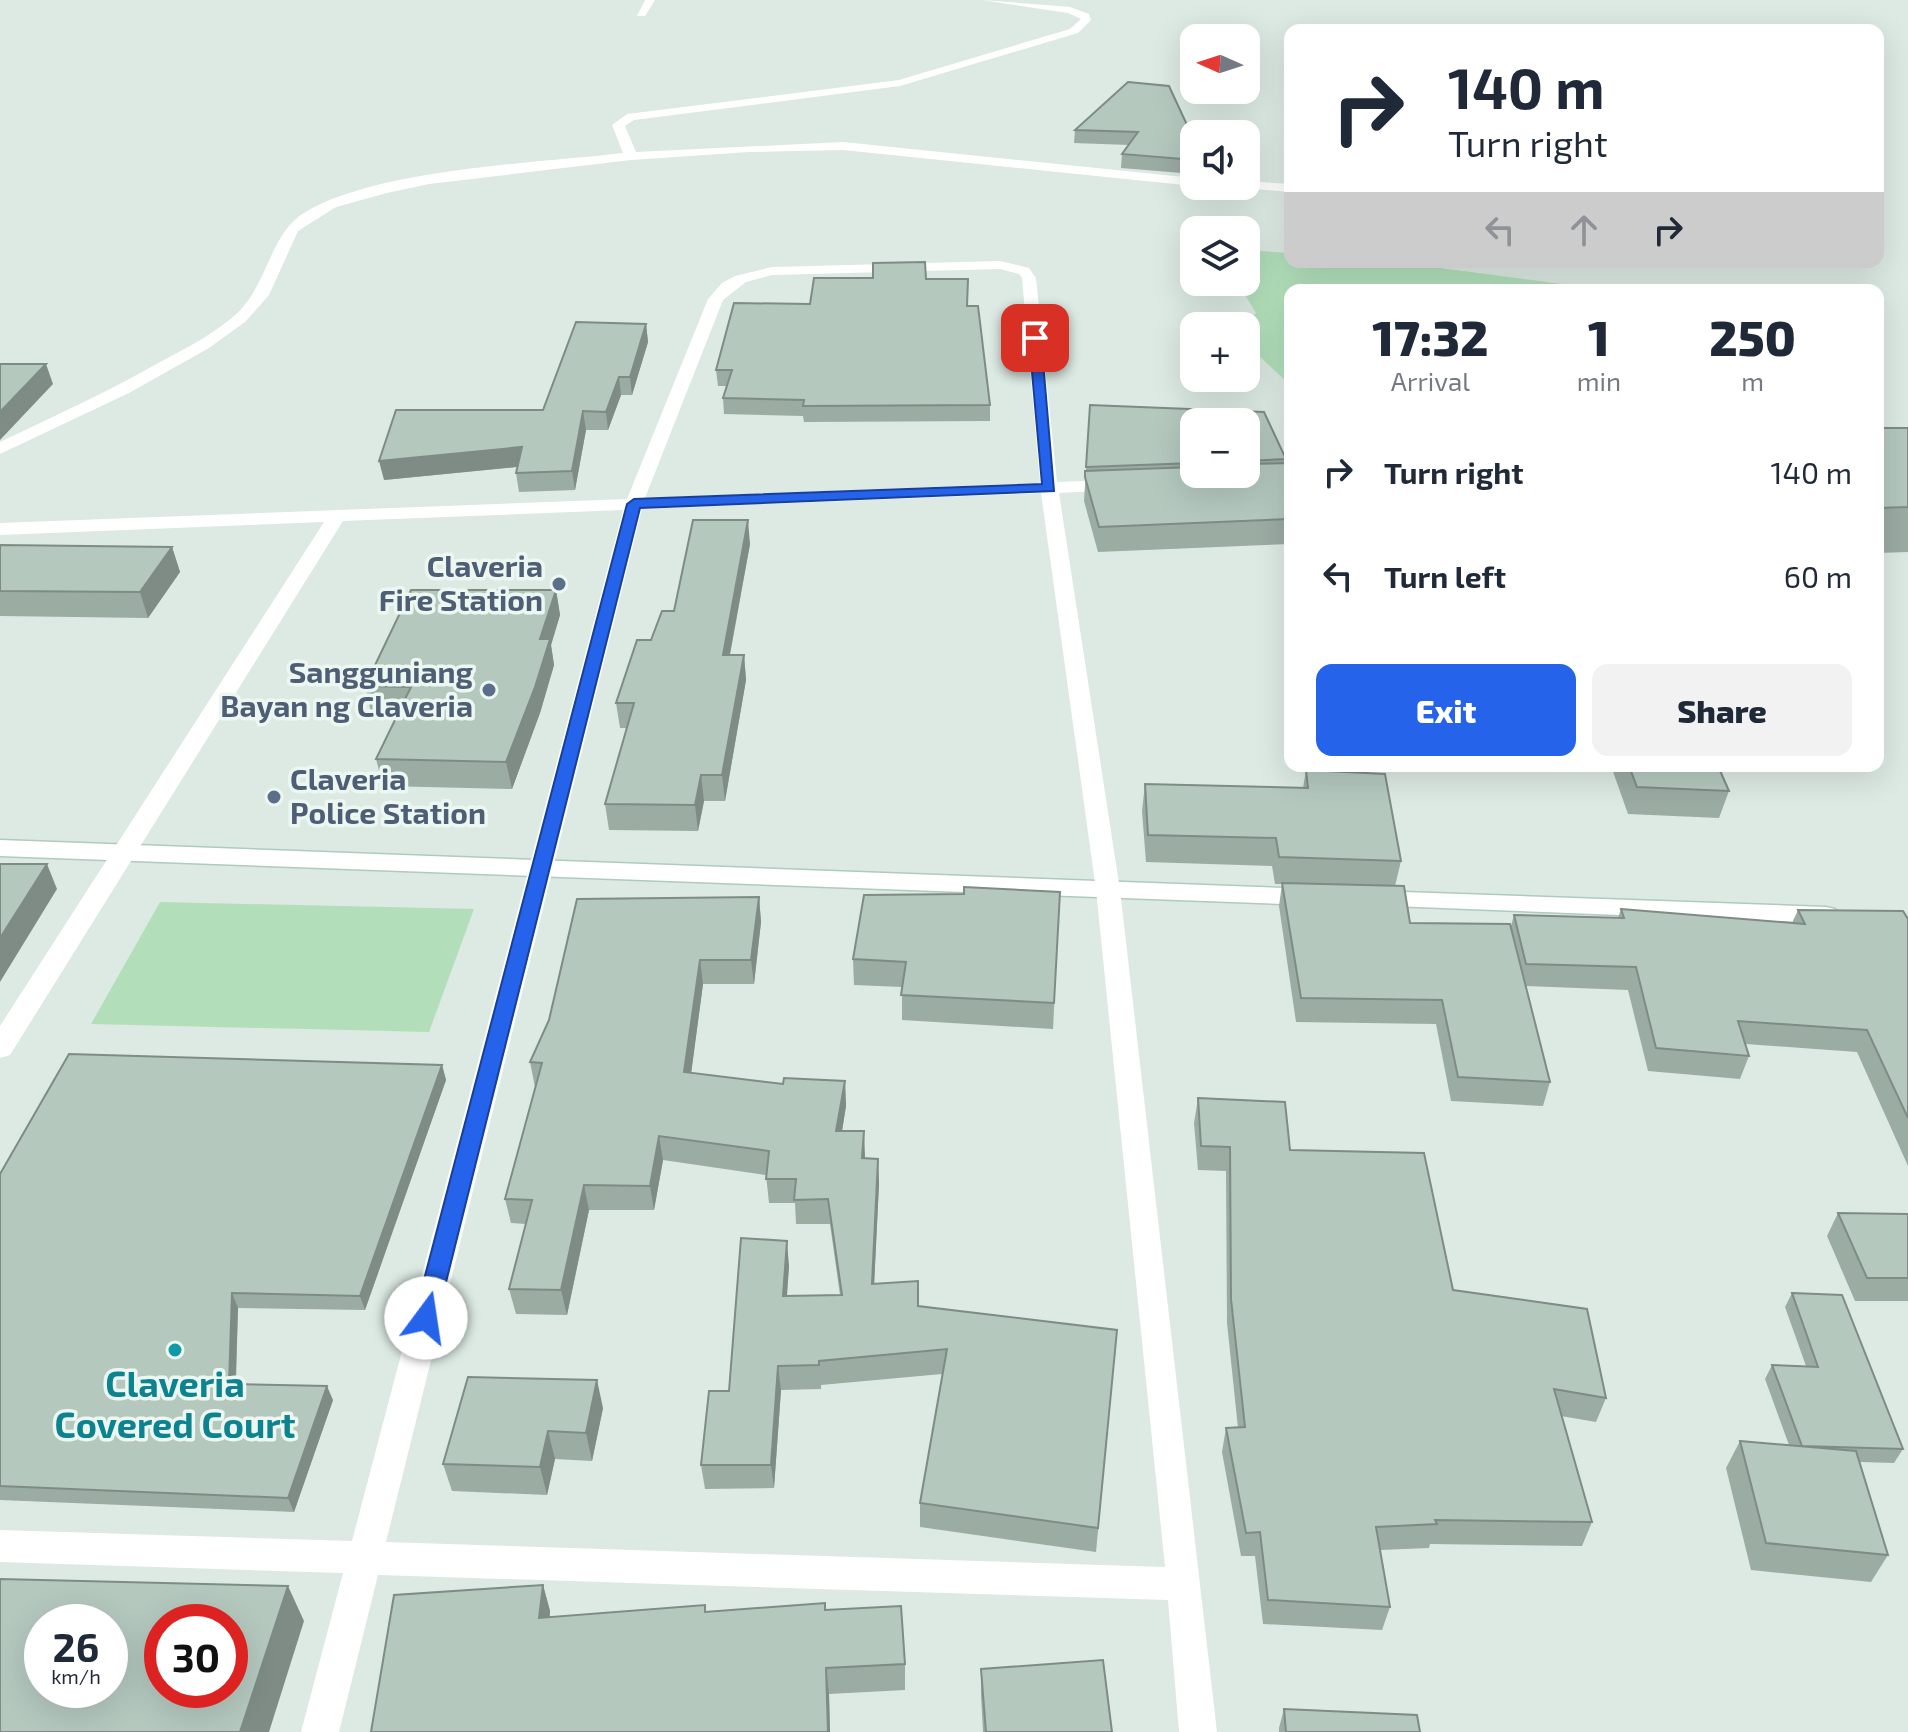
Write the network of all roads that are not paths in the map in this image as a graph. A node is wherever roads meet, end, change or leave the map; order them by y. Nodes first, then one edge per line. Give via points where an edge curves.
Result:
1 (650, 0) edge
2 (987, 0) edge
3 (641, 14) dead end
4 (631, 156) junction
5 (1180, 181) edge
6 (1260, 186) edge
7 (1284, 188) edge
8 (0, 449) edge
9 (1139, 484) edge
10 (1049, 488) junction
11 (634, 504) junction
12 (338, 515) junction
13 (0, 529) edge
14 (0, 848) edge
15 (124, 852) junction
16 (540, 868) junction
17 (1108, 890) junction
18 (1327, 897) edge
19 (1359, 899) edge
20 (1845, 916) edge
21 (0, 1048) edge
22 (0, 1546) edge
23 (364, 1558) junction
24 (1184, 1584) junction
25 (320, 1732) edge
26 (1198, 1732) edge

1 - 3 street
2 - 4 street via 1070,10 1086,20 1074,31 900,83 631,117 618,125
4 - 5 street via 843,146
4 - 8 street via 429,180 331,204 292,229 264,292 240,319 123,390
6 - 7 street
9 - 10 street
10 - 11 street
10 - 11 street via 1029,278 1024,271 1000,265 772,271 740,277 716,299
10 - 17 street
11 - 12 street
11 - 16 street
12 - 13 street
12 - 15 street
14 - 15 street
15 - 16 street
15 - 21 street
16 - 17 street
16 - 23 street
17 - 18 street
17 - 24 street
19 - 20 street
22 - 23 street
23 - 24 street
23 - 25 street
24 - 26 street

